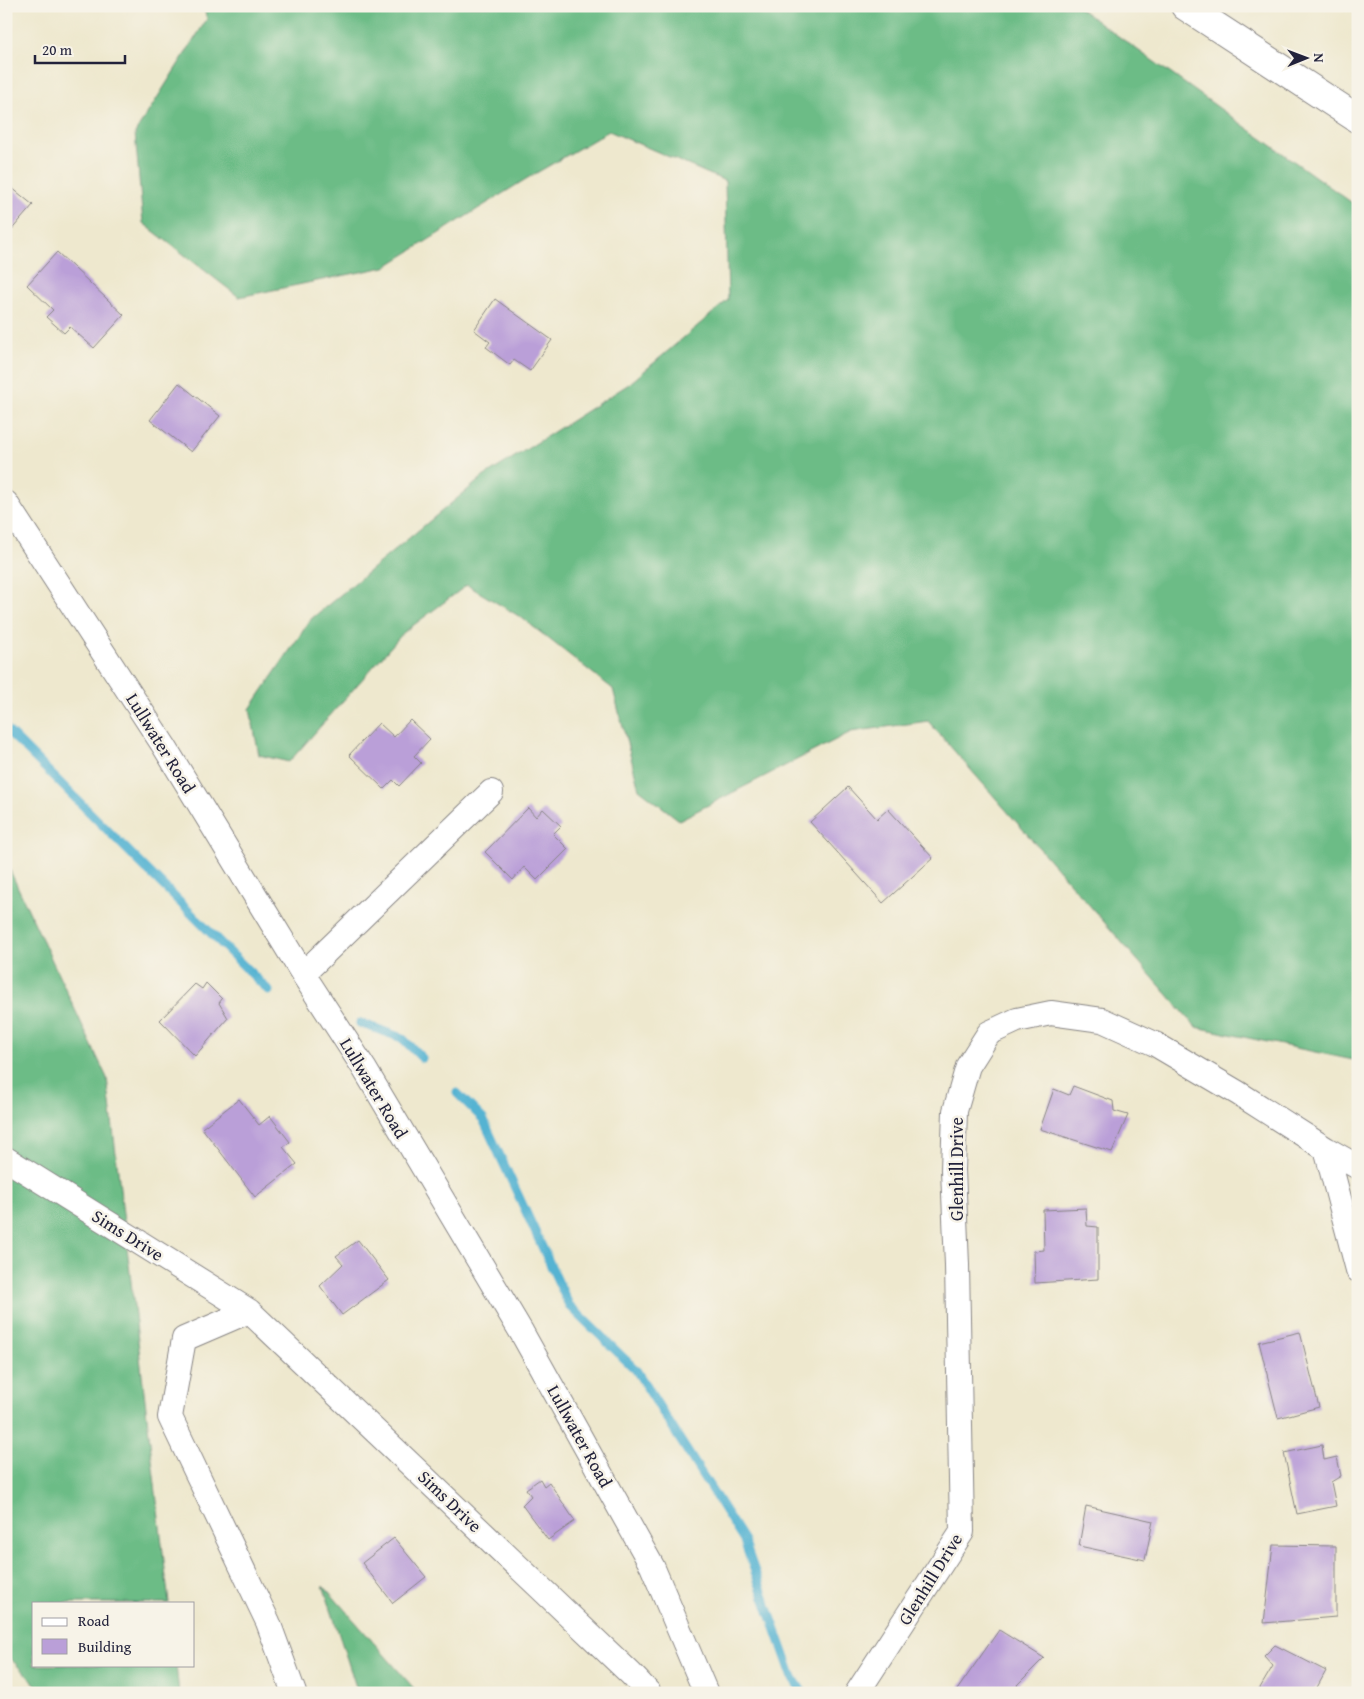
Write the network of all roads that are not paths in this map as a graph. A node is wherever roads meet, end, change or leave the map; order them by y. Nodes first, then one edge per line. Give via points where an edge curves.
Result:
1 (1185, 6) edge
2 (1358, 119) edge
3 (6, 503) edge
4 (491, 792) dead end
5 (303, 974) junction
6 (1326, 1149) junction
7 (6, 1159) edge
8 (1358, 1166) edge
9 (1358, 1270) edge
10 (250, 1311) junction
11 (294, 1693) edge
12 (649, 1693) edge
13 (706, 1693) edge
14 (857, 1693) edge

1 - 2 highway
3 - 5 street, Lullwater Road via 164,746
4 - 5 street
5 - 13 street, Lullwater Road via 364,1068 522,1333 652,1566
6 - 8 street, Glenhill Drive
6 - 9 street
6 - 14 street, Glenhill Drive via 1155,1044 1102,1020 1051,1013 1016,1020 989,1033 968,1066 955,1111 953,1170 962,1532
7 - 10 street, Sims Drive
10 - 11 street via 184,1339 170,1417 268,1622
10 - 12 street, Sims Drive

